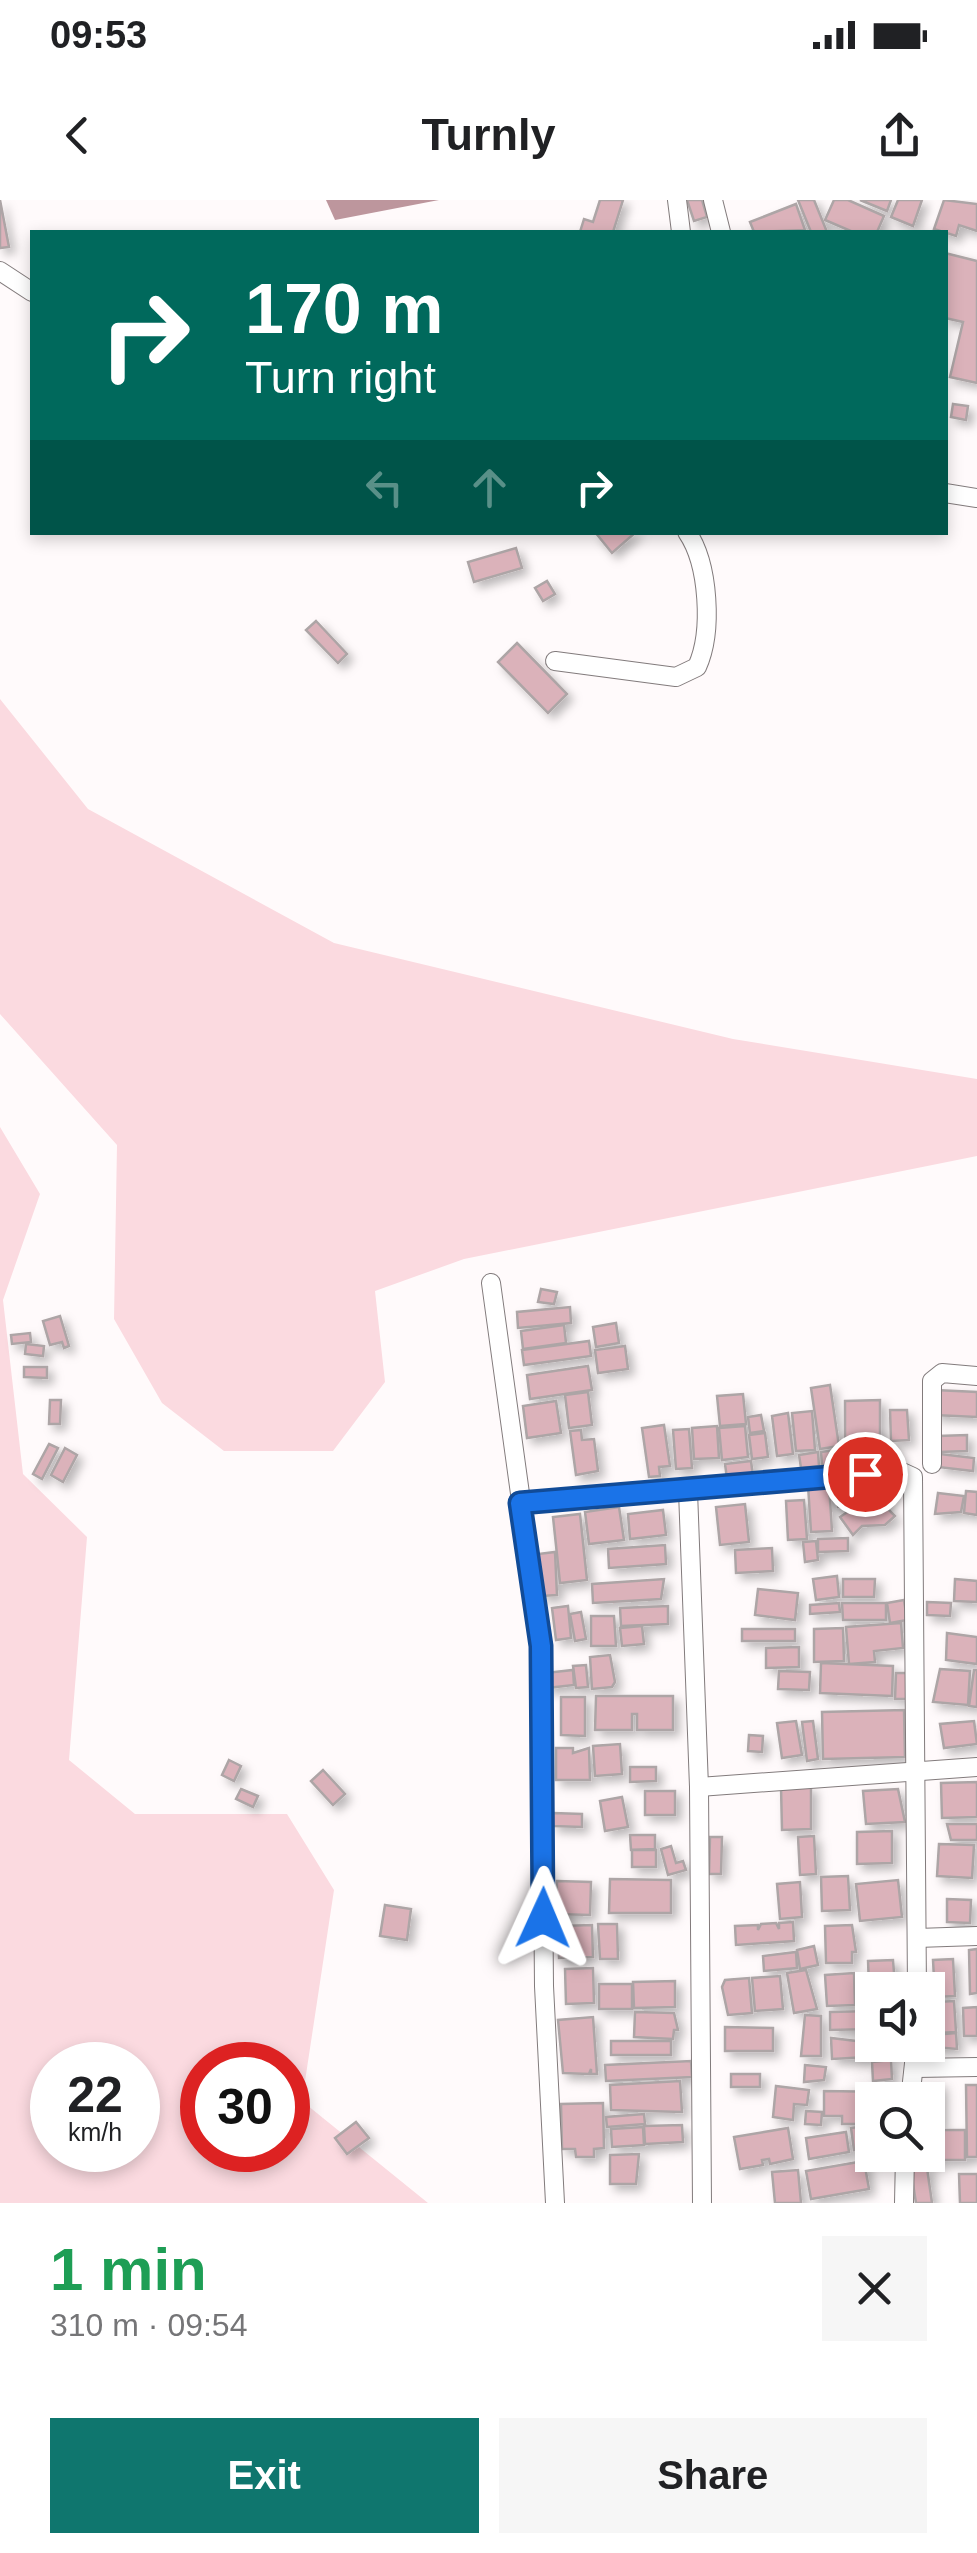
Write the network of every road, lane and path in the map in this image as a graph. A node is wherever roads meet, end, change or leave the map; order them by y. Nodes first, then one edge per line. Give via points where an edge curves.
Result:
1 (677, 200) edge
2 (713, 200) edge
3 (681, 230) edge
4 (720, 230) edge
5 (0, 272) edge
6 (30, 291) edge
7 (948, 493) edge
8 (977, 498) edge
9 (689, 535) edge
10 (556, 662) dead end
11 (491, 1283) dead end
12 (977, 1376) edge
13 (932, 1464) dead end
14 (688, 1492) junction
15 (520, 1503) junction
16 (977, 1767) edge
17 (916, 1769) junction
18 (699, 1787) junction
19 (977, 1936) edge
20 (917, 1938) junction
21 (916, 1972) edge
22 (916, 2062) edge
23 (916, 2068) junction
24 (977, 2068) edge
25 (913, 2082) edge
26 (905, 2172) edge
27 (556, 2203) edge
28 (702, 2203) edge
29 (904, 2203) edge

1 - 3 street
2 - 4 street
5 - 6 street
7 - 8 street
9 - 10 street via 703,585 705,650 697,667 676,677
11 - 15 street
12 - 13 street via 942,1373 932,1381
14 - 15 street
14 - 17 street via 900,1471 913,1477
14 - 18 street
15 - 27 street via 541,1646 544,1986
16 - 17 street
17 - 18 street
17 - 20 street
18 - 28 street
19 - 20 street
20 - 21 street
22 - 23 street
23 - 24 street
23 - 25 street
26 - 29 street

